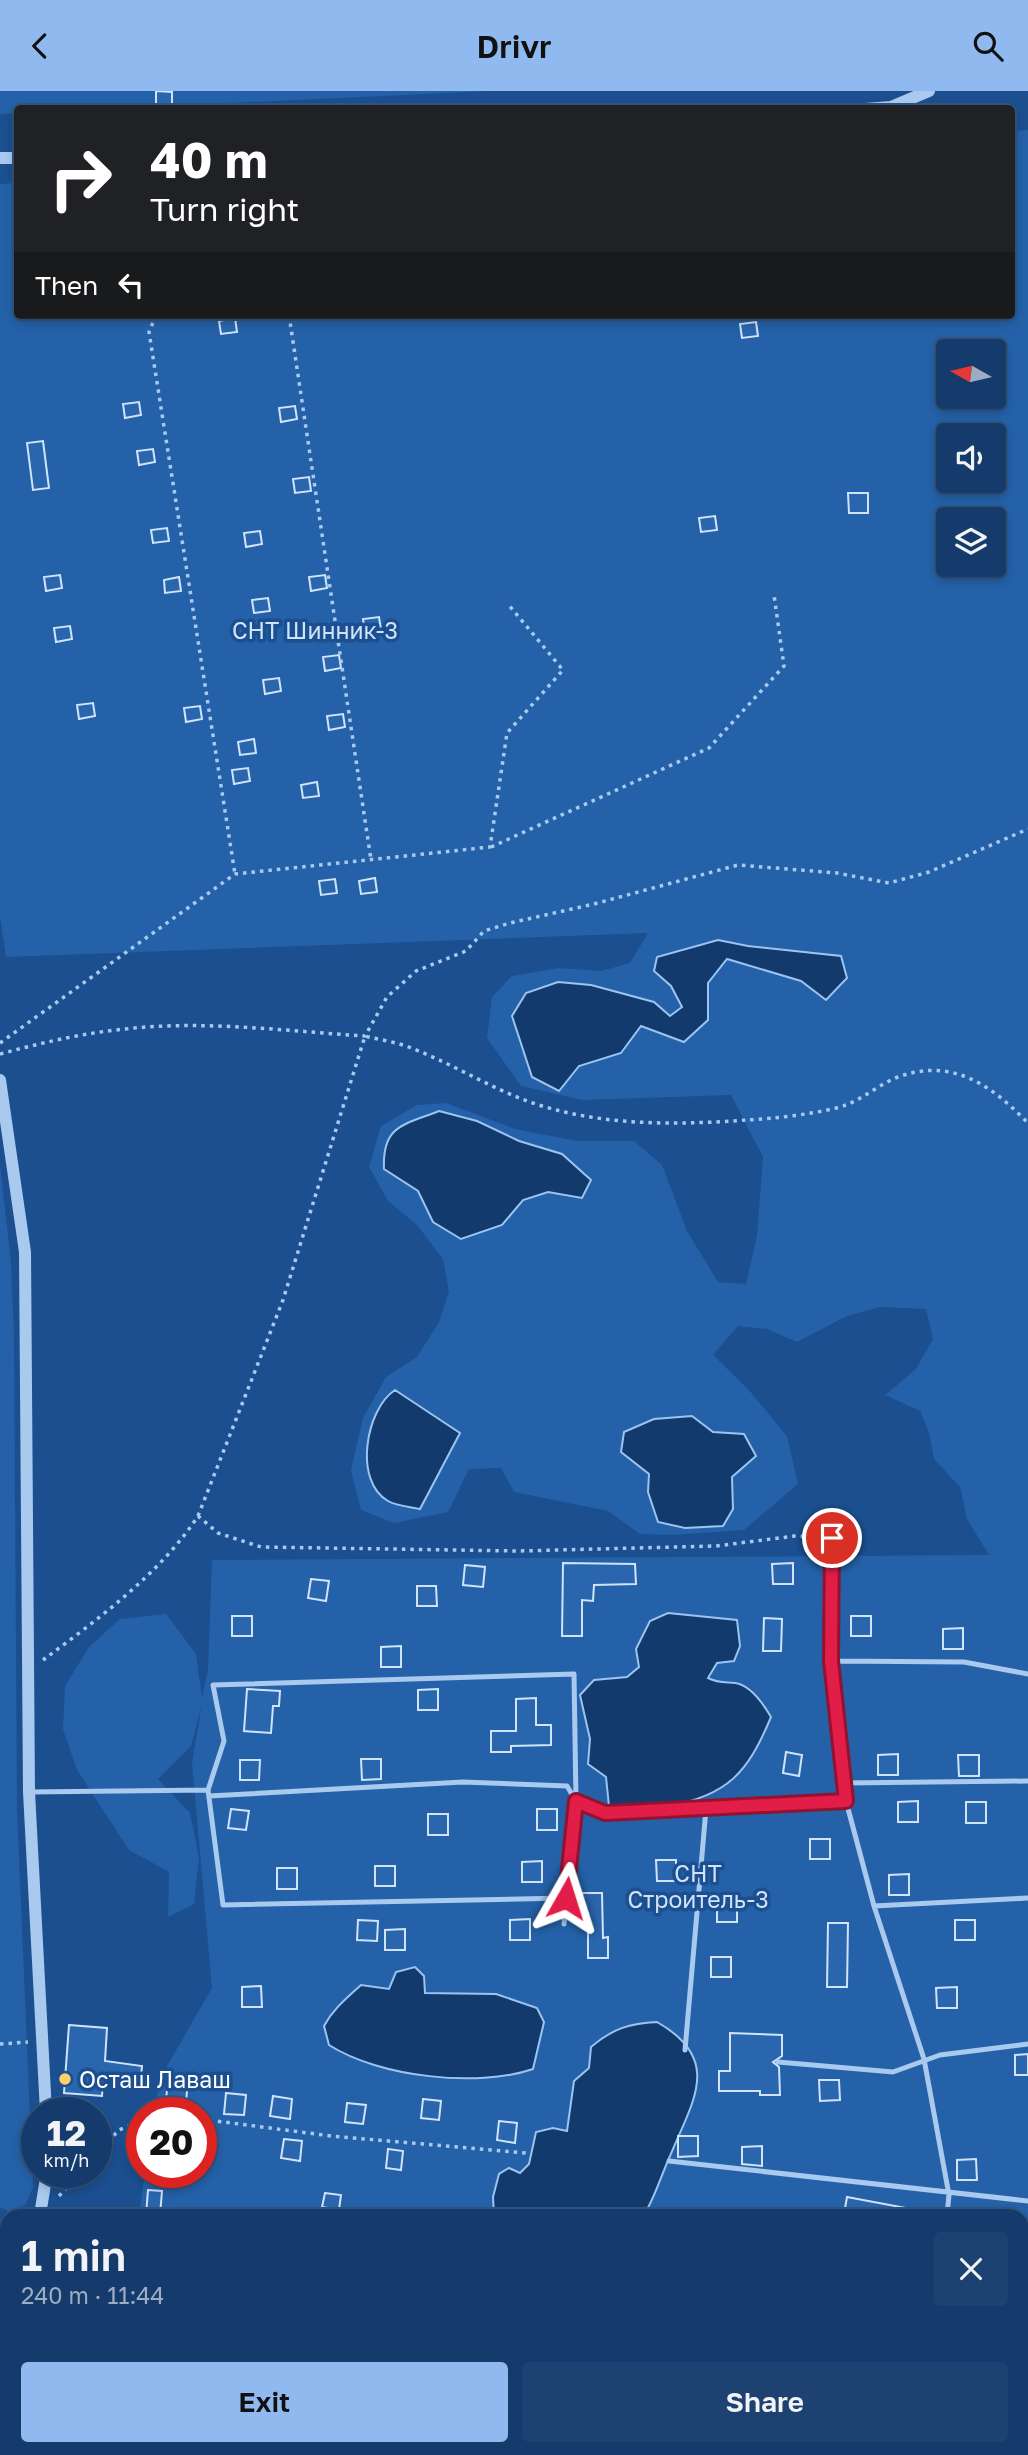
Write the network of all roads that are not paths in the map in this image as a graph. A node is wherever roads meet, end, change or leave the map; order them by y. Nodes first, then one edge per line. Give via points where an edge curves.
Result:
1 (929, 91) edge
2 (896, 105) edge
3 (0, 1080) edge
4 (832, 1538) road end
5 (831, 1661) junction
6 (1028, 1674) edge
7 (1028, 1781) edge
8 (844, 1783) junction
9 (29, 1792) junction
10 (208, 1793) junction
11 (576, 1801) junction
12 (846, 1801) junction
13 (706, 1809) junction
14 (566, 1898) junction
15 (1028, 1898) edge
16 (874, 1906) junction
17 (564, 1924) dead end
18 (1028, 2044) edge
19 (685, 2050) dead end
20 (924, 2059) junction
21 (778, 2062) dead end
22 (46, 2097) edge
23 (669, 2161) dead end
24 (44, 2188) edge
25 (949, 2195) junction
26 (1028, 2201) edge
27 (41, 2209) edge
28 (948, 2209) edge

1 - 2 street
3 - 9 street via 25,1252
4 - 5 lane
5 - 6 lane via 964,1662
5 - 8 lane
7 - 8 lane
8 - 12 lane
9 - 10 lane
9 - 22 street
10 - 11 lane via 463,1781 567,1786
10 - 11 lane via 224,1741 213,1685 574,1674
10 - 14 lane via 223,1905
11 - 13 lane via 605,1813
11 - 14 lane
12 - 13 lane
12 - 16 lane
13 - 19 lane
14 - 17 lane
15 - 16 lane
16 - 20 lane
18 - 20 lane
20 - 21 lane via 893,2072
20 - 25 lane
23 - 25 lane
24 - 27 street
25 - 26 lane
25 - 28 lane

